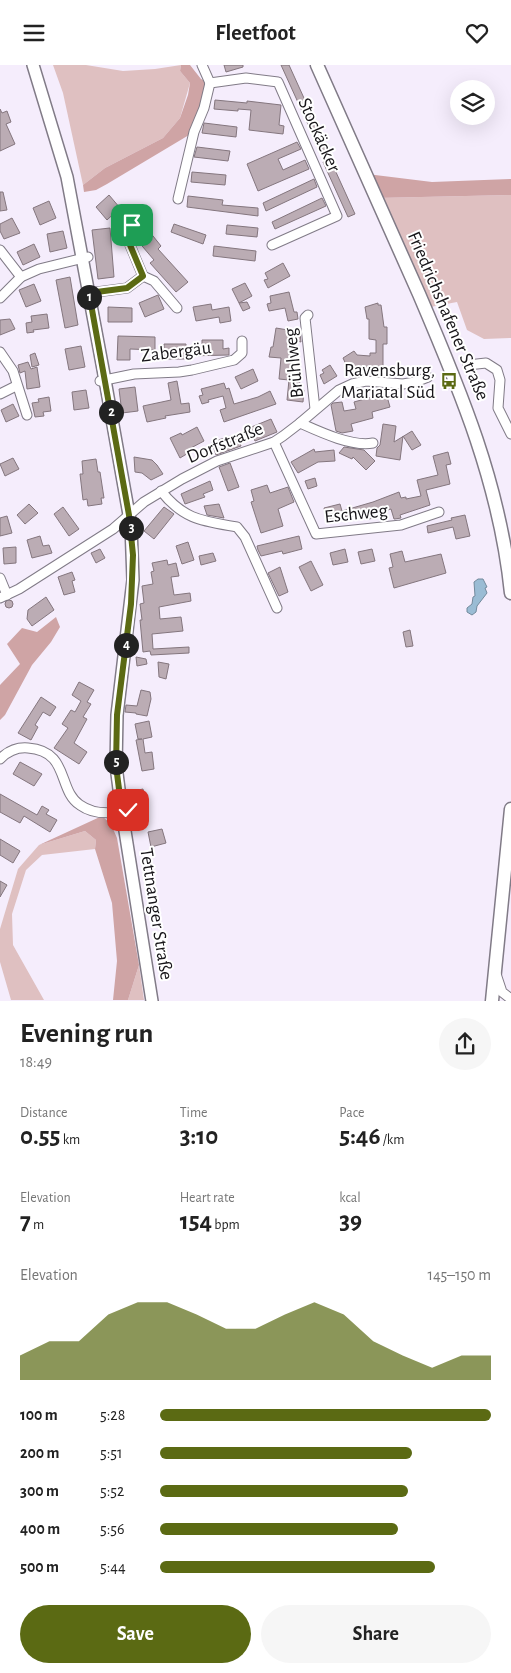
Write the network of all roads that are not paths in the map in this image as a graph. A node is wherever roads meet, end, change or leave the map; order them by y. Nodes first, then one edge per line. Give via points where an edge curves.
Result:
1 (33, 65) edge
2 (202, 65) edge
3 (317, 65) edge
4 (210, 83) junction
5 (178, 199) dead end
6 (132, 225) dead end
7 (272, 245) dead end
8 (0, 250) edge
9 (85, 258) junction
10 (143, 276) junction
11 (21, 277) junction
12 (89, 293) junction
13 (0, 298) edge
14 (177, 308) dead end
15 (308, 315) dead end
16 (242, 341) dead end
17 (0, 353) edge
18 (468, 365) dead end
19 (428, 377) dead end
20 (103, 380) junction
21 (16, 386) junction
22 (0, 394) edge
23 (316, 409) junction
24 (27, 415) dead end
25 (300, 423) junction
26 (511, 433) edge
27 (274, 442) junction
28 (373, 443) dead end
29 (161, 491) junction
30 (439, 512) dead end
31 (129, 515) junction
32 (0, 578) edge
33 (511, 593) edge
34 (3, 596) edge
35 (277, 608) dead end
36 (0, 759) edge
37 (511, 809) edge
38 (125, 811) junction
39 (495, 970) junction
40 (511, 999) edge
41 (152, 1001) edge
42 (492, 1001) edge

1 - 9 street, Tettnanger Straße via 64,164
2 - 4 street
3 - 33 main road, Friedrichshafener Straße via 466,406 495,501
4 - 5 street
4 - 7 street, Stockäcker via 246,78 278,82 337,217
6 - 10 street via 130,245
8 - 11 street
9 - 11 street via 39,269
9 - 12 street, Tettnanger Straße
10 - 12 street via 127,288
10 - 14 street via 154,281
11 - 13 street
12 - 20 street, Tettnanger Straße
15 - 23 street, Brühlweg via 304,318
16 - 20 street, Zabergäu via 242,353 234,361 185,371 134,374
17 - 21 street via 13,371
18 - 26 street via 486,363 497,370 500,380 498,408
19 - 23 street, Dorfstraße via 403,384 366,381 352,384
20 - 31 street, Tettnanger Straße
21 - 22 street
21 - 24 street
23 - 25 street, Dorfstraße
25 - 27 street, Dorfstraße
25 - 28 street via 363,445
27 - 29 street, Dorfstraße via 217,461
27 - 30 street, Eschweg via 316,535 401,525
29 - 31 street, Dorfstraße
29 - 35 street via 179,511 201,521 237,527 245,537
31 - 34 street, Dorfstraße via 105,534
31 - 38 street, Tettnanger Straße via 133,580 116,743 116,766
32 - 34 street
36 - 38 street via 17,747 41,750 51,756 59,767 79,805 107,814
37 - 39 main road
38 - 41 street, Tettnanger Straße
39 - 40 street via 502,992
39 - 42 main road

